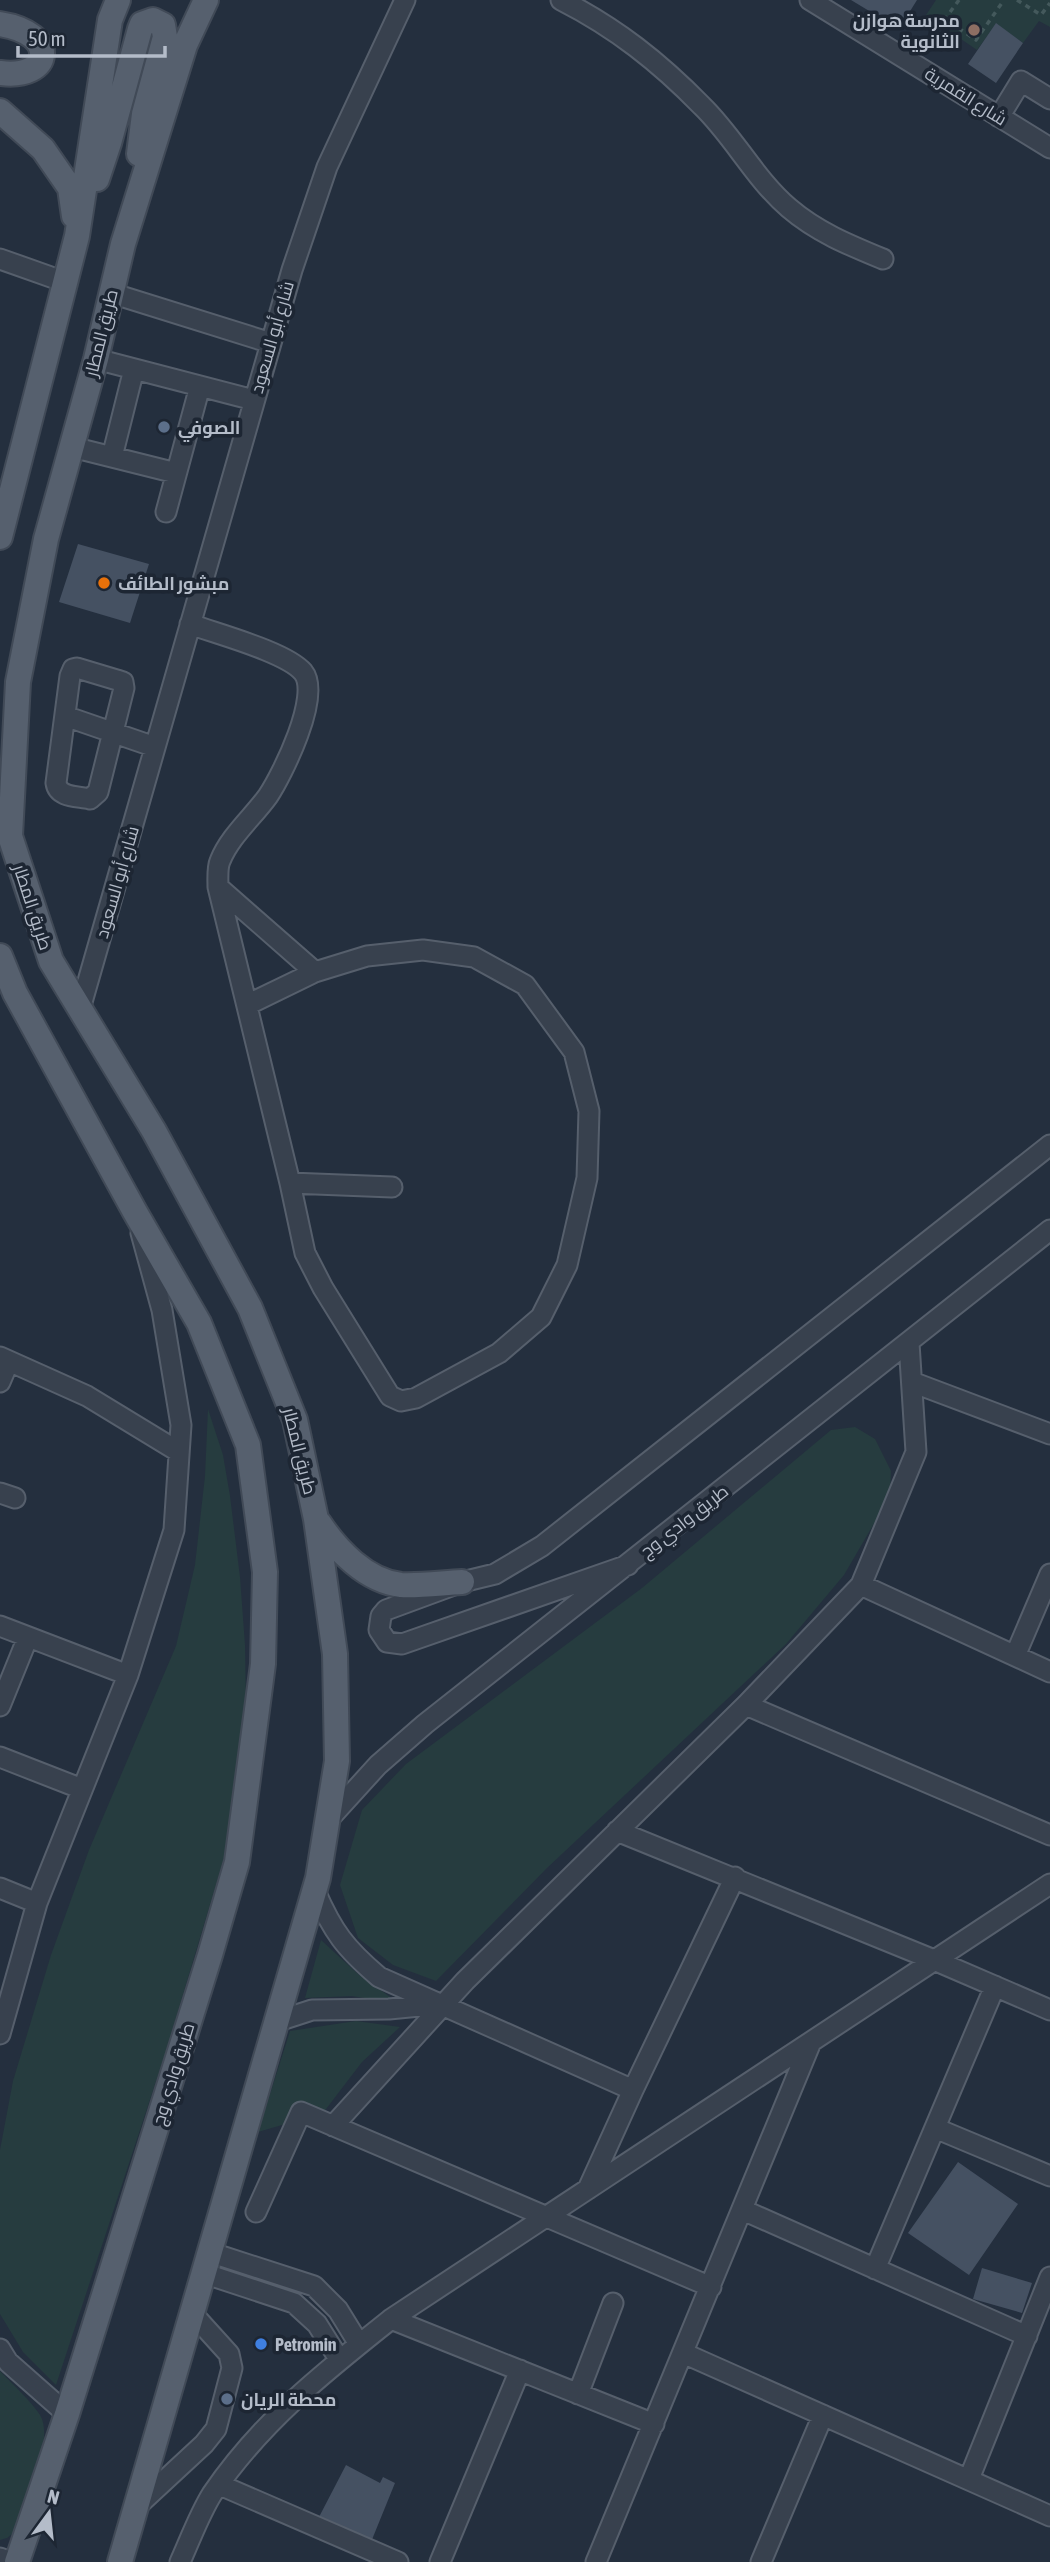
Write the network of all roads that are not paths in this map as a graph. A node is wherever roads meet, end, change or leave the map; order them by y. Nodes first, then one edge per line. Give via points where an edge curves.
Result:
1 (118, 0) edge
2 (206, 0) edge
3 (405, 0) edge
4 (561, 0) edge
5 (810, 0) edge
6 (0, 24) edge
7 (0, 73) edge
8 (1050, 99) edge
9 (0, 111) edge
10 (999, 117) junction
11 (1050, 148) edge
12 (77, 236) junction
13 (122, 244) junction
14 (0, 259) edge
15 (883, 259) dead end
16 (65, 282) junction
17 (111, 293) junction
18 (271, 342) junction
19 (96, 359) junction
20 (134, 369) junction
21 (200, 386) junction
22 (254, 400) junction
23 (72, 447) junction
24 (112, 457) junction
25 (176, 473) junction
26 (166, 512) dead end
27 (0, 537) edge
28 (190, 624) junction
29 (65, 716) junction
30 (113, 733) junction
31 (155, 747) junction
32 (218, 887) junction
33 (0, 956) edge
34 (315, 972) junction
35 (247, 1005) junction
36 (80, 1009) junction
37 (1050, 1145) edge
38 (290, 1183) junction
39 (392, 1187) dead end
40 (135, 1212) junction
41 (1050, 1230) edge
42 (909, 1343) junction
43 (4, 1359) edge
44 (0, 1382) edge
45 (912, 1382) junction
46 (1050, 1434) edge
47 (180, 1452) junction
48 (316, 1520) junction
49 (628, 1565) junction
50 (1050, 1574) edge
51 (462, 1582) junction
52 (861, 1585) junction
53 (0, 1626) edge
54 (28, 1637) junction
55 (1015, 1656) junction
56 (1050, 1672) edge
57 (128, 1675) junction
58 (746, 1705) junction
59 (0, 1706) edge
60 (0, 1757) edge
61 (82, 1789) junction
62 (327, 1821) junction
63 (617, 1830) junction
64 (1050, 1835) edge
65 (735, 1877) junction
66 (1050, 1884) edge
67 (0, 1888) edge
68 (315, 1891) junction
69 (37, 1903) junction
70 (934, 1960) junction
71 (995, 1986) junction
72 (443, 2004) junction
73 (1050, 2010) edge
74 (275, 2022) junction
75 (1, 2029) edge
76 (811, 2042) junction
77 (633, 2090) junction
78 (333, 2126) junction
79 (935, 2128) junction
80 (1050, 2176) edge
81 (588, 2189) junction
82 (743, 2210) junction
83 (256, 2212) dead end
84 (545, 2217) junction
85 (206, 2263) junction
86 (875, 2269) junction
87 (1050, 2277) edge
88 (711, 2287) junction
89 (613, 2303) dead end
90 (191, 2312) junction
91 (391, 2319) junction
92 (1027, 2336) junction
93 (359, 2344) junction
94 (0, 2349) edge
95 (683, 2353) junction
96 (339, 2359) junction
97 (520, 2371) junction
98 (578, 2393) junction
99 (67, 2414) junction
100 (823, 2415) junction
101 (654, 2424) junction
102 (969, 2479) junction
103 (220, 2485) junction
104 (136, 2507) junction
105 (1050, 2516) edge
106 (0, 2558) edge
107 (11, 2562) edge
108 (17, 2562) edge
109 (120, 2562) edge
110 (180, 2562) edge
111 (398, 2562) edge
112 (440, 2562) edge
113 (596, 2562) edge
114 (761, 2562) edge

1 - 12 main road, طريق المطار via 110,20
2 - 13 main road, طريق المطار via 185,45
3 - 18 street, شارع أبو السعود via 327,167
4 - 15 street via 644,51 704,108 789,208 833,239
5 - 10 street, شارع القمرية
6 - 7 main road via 38,39 42,58 35,68 22,73
8 - 10 street via 1021,81
9 - 12 main road via 43,149 70,188
10 - 11 street, شارع القمرية
12 - 13 main road, طريق المطار via 109,143 140,29 153,20 163,25 165,37 145,114
12 - 16 main road, طريق المطار
13 - 17 main road, طريق المطار
14 - 16 street
16 - 27 main road, طريق المطار
17 - 18 street
17 - 19 main road, طريق المطار
18 - 22 street, شارع أبو السعود
19 - 20 street
19 - 23 main road, طريق المطار
20 - 21 street
20 - 24 street
21 - 22 street
21 - 25 street
22 - 28 street, شارع أبو السعود
23 - 24 street
23 - 36 main road, طريق المطار via 46,539 18,682 10,836 51,961
24 - 25 street
25 - 26 street
28 - 31 street, شارع أبو السعود
28 - 32 street via 287,659 305,673 308,691 287,762 219,863
29 - 30 street
29 - 30 street via 73,669 123,682
29 - 30 street via 56,783 61,793 95,796
30 - 31 street
31 - 36 street, شارع أبو السعود
32 - 34 street
32 - 35 street
33 - 40 main road via 15,993
34 - 35 street
34 - 38 street via 367,956 423,950 474,957 525,985 574,1052 589,1111 587,1178 566,1265 541,1317 499,1353 416,1398 401,1401 390,1396 305,1253
35 - 38 street
36 - 48 main road, طريق المطار via 154,1131 250,1308 295,1420
37 - 51 street via 542,1546 495,1574
38 - 39 street
40 - 47 street via 162,1310 181,1425
40 - 99 main road, طريق وادي وج via 199,1322 248,1445 265,1572 263,1664 237,1862
41 - 42 street, طريق وادي وج
42 - 45 street
42 - 49 street, طريق وادي وج
43 - 44 street
43 - 47 street via 87,1396
45 - 46 street
45 - 52 street via 916,1452
47 - 57 street via 174,1530
48 - 51 main road via 334,1546 372,1575 399,1585
48 - 62 main road via 335,1654 337,1761
49 - 51 street via 402,1644 382,1637 378,1623 386,1610
49 - 62 street, طريق وادي وج via 378,1765
50 - 55 street
52 - 55 street
52 - 58 street
53 - 54 street
54 - 57 street
54 - 59 street
55 - 56 street
57 - 61 street
58 - 63 street
58 - 64 street
60 - 61 street
61 - 69 street
62 - 68 main road
63 - 65 street
63 - 72 street
65 - 70 street
65 - 77 street
66 - 70 street
67 - 69 street
68 - 72 street via 349,1952 379,1977
68 - 74 main road
69 - 75 street
70 - 71 street
70 - 76 street
71 - 73 street
71 - 79 street
72 - 74 street via 312,2010
72 - 77 street
72 - 78 street
74 - 85 main road
76 - 81 street
76 - 82 street
77 - 81 street
78 - 83 street via 301,2112
78 - 84 street
79 - 80 street
79 - 86 street
81 - 84 street
82 - 86 street
82 - 88 street
84 - 88 street
84 - 91 street
85 - 90 main road
85 - 93 street via 314,2286 338,2310
85 - 96 street via 294,2302 317,2324
86 - 92 street
87 - 92 street
88 - 95 street
89 - 98 street
90 - 104 main road
90 - 104 street via 229,2354 232,2368 216,2429
91 - 93 street
91 - 97 street
92 - 102 street
93 - 96 street
94 - 99 street via 8,2362
95 - 100 street
95 - 101 street
96 - 103 street via 270,2421
97 - 98 street
97 - 112 street
98 - 101 street
99 - 108 main road, طريق وادي وج
100 - 102 street
100 - 114 street
101 - 113 street
102 - 105 street
103 - 110 street
103 - 111 street
104 - 109 main road
106 - 107 street

